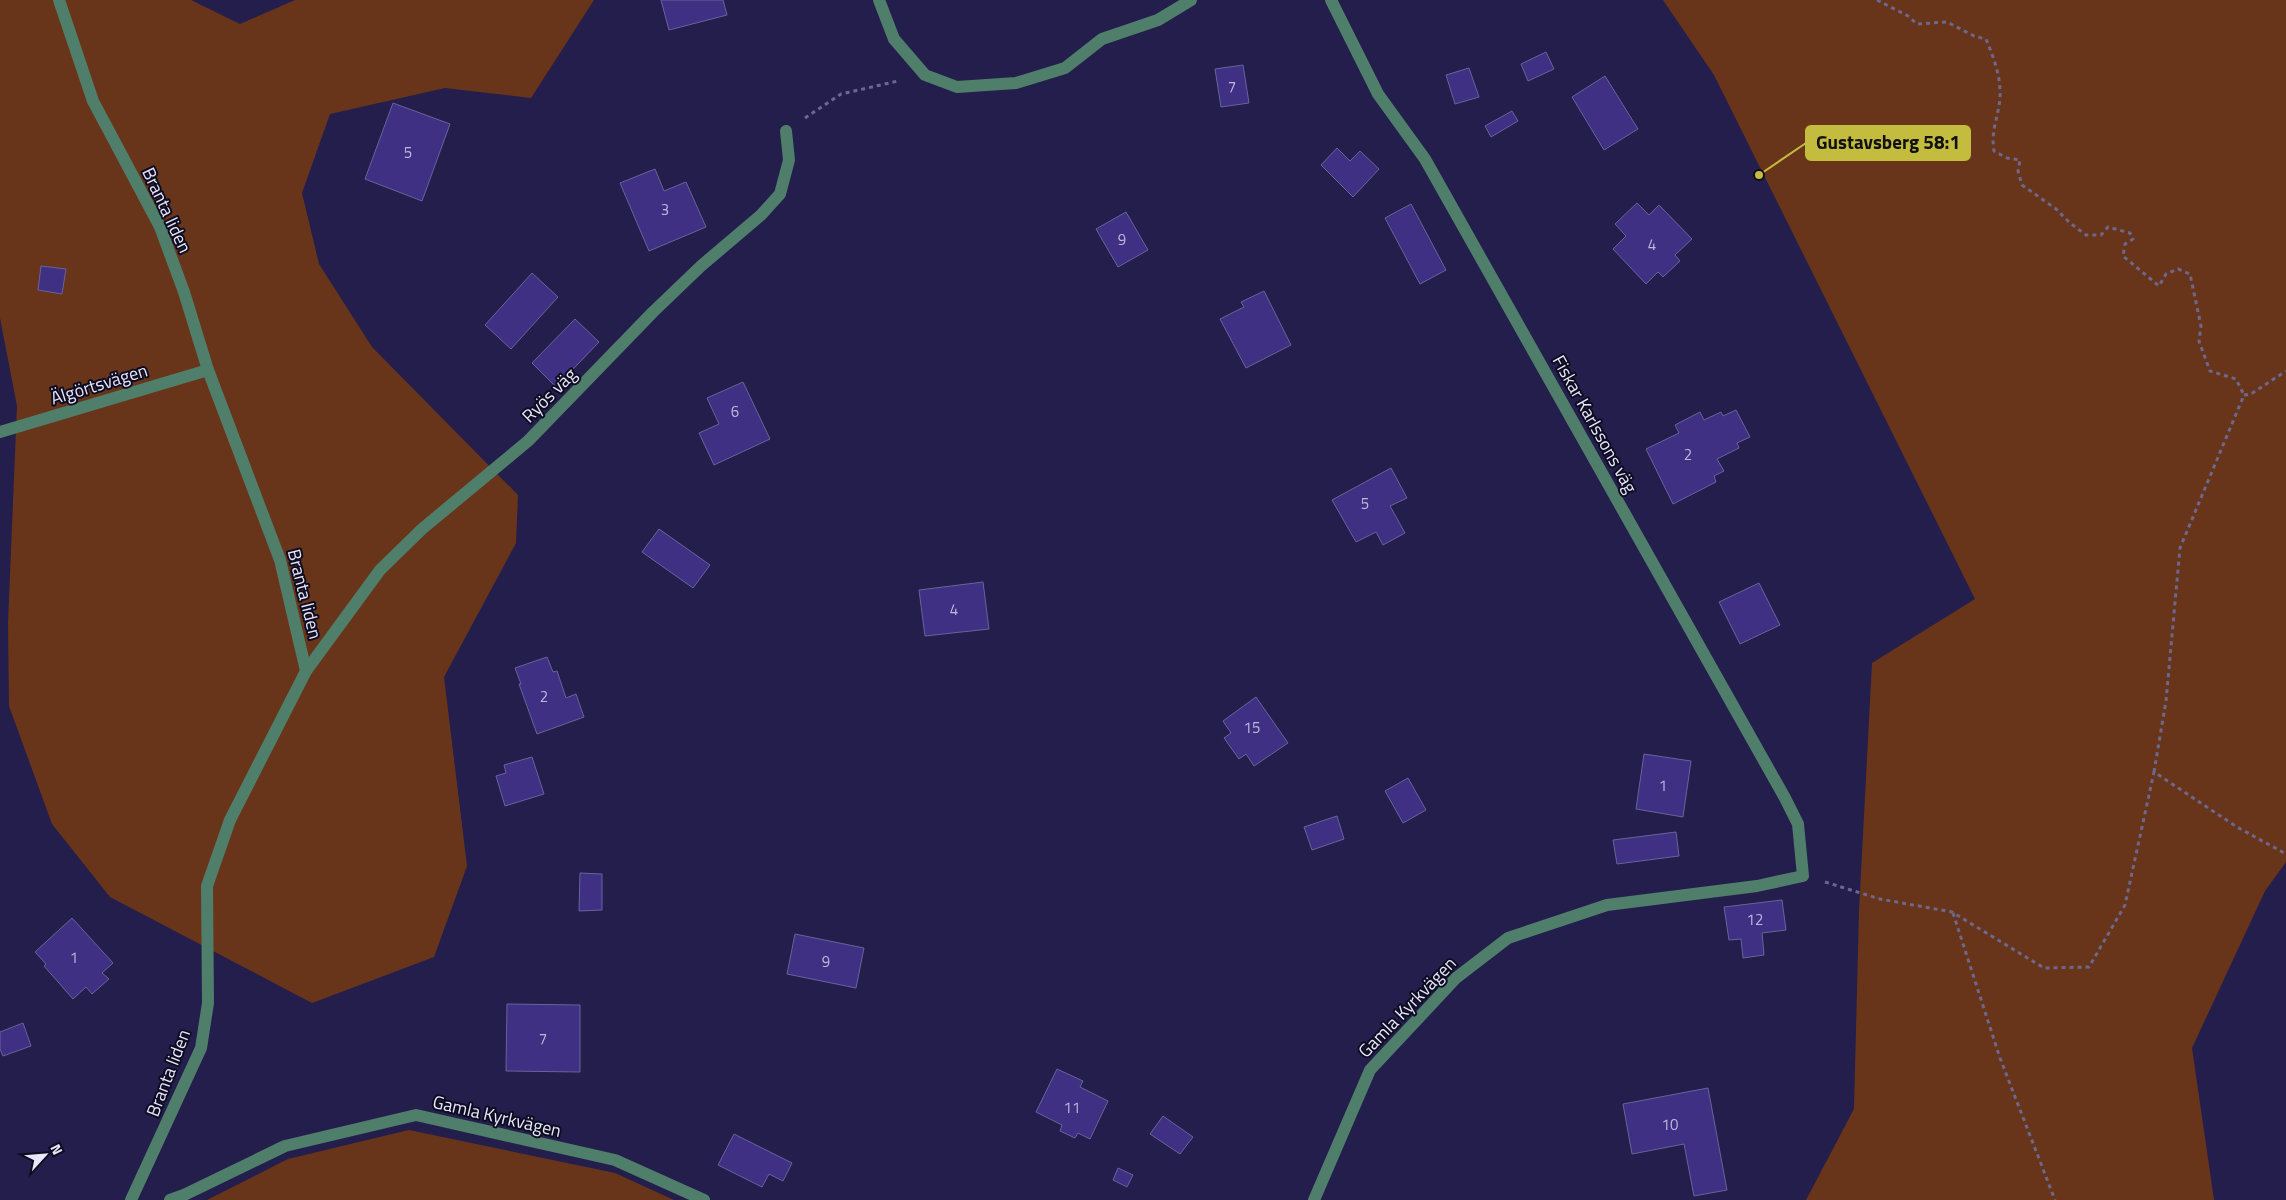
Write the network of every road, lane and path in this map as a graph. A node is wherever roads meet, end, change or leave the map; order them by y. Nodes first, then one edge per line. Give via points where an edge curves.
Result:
1 (59, 0) edge
2 (879, 0) edge
3 (1191, 0) edge
4 (1331, 0) edge
5 (1877, 0) edge
6 (925, 75) junction
7 (786, 131) joint
8 (208, 370) junction
9 (2286, 371) edge
10 (2244, 395) junction
11 (0, 432) edge
12 (306, 671) junction
13 (2154, 772) junction
14 (2286, 854) edge
15 (1803, 876) junction
16 (1952, 912) junction
17 (131, 1200) edge
18 (170, 1200) edge
19 (704, 1200) edge
20 (1314, 1200) edge
21 (2054, 1200) edge

1 - 8 street, Branta liden via 93,101 160,227
2 - 6 street via 894,39
3 - 6 street via 1158,20 1102,39 1065,68 1016,83 957,87
4 - 15 street, Fiskar Karlssons väg via 1378,94 1426,159 1785,798 1798,824
5 - 10 path via 1918,24 1947,22 1986,39 1994,57 2000,94 1992,138 1994,151 2020,160 2018,171 2022,185 2086,235 2100,235 2108,227 2130,233 2134,239 2125,244 2123,256 2159,286 2166,274 2178,269 2190,274 2201,326 2199,341 2210,372 2236,379
6 - 7 path via 841,94
7 - 12 street, Ryös väg via 789,160 780,194 653,312 528,441 422,529 380,570
8 - 11 street, Älgörtsvägen
8 - 12 street, Branta liden via 280,560
9 - 10 path via 2251,394
10 - 13 path via 2180,548 2166,701
12 - 17 street, Branta liden via 230,820 208,886 208,1003 201,1048
13 - 14 path via 2237,827
13 - 16 path via 2124,905 2089,967 2044,968
15 - 16 path via 1880,898
15 - 20 street, Gamla Kyrkvägen via 1757,886 1607,905 1508,938 1456,978 1370,1070
16 - 21 path via 2000,1058
18 - 19 street, Gamla Kyrkvägen via 285,1146 416,1115 615,1160

